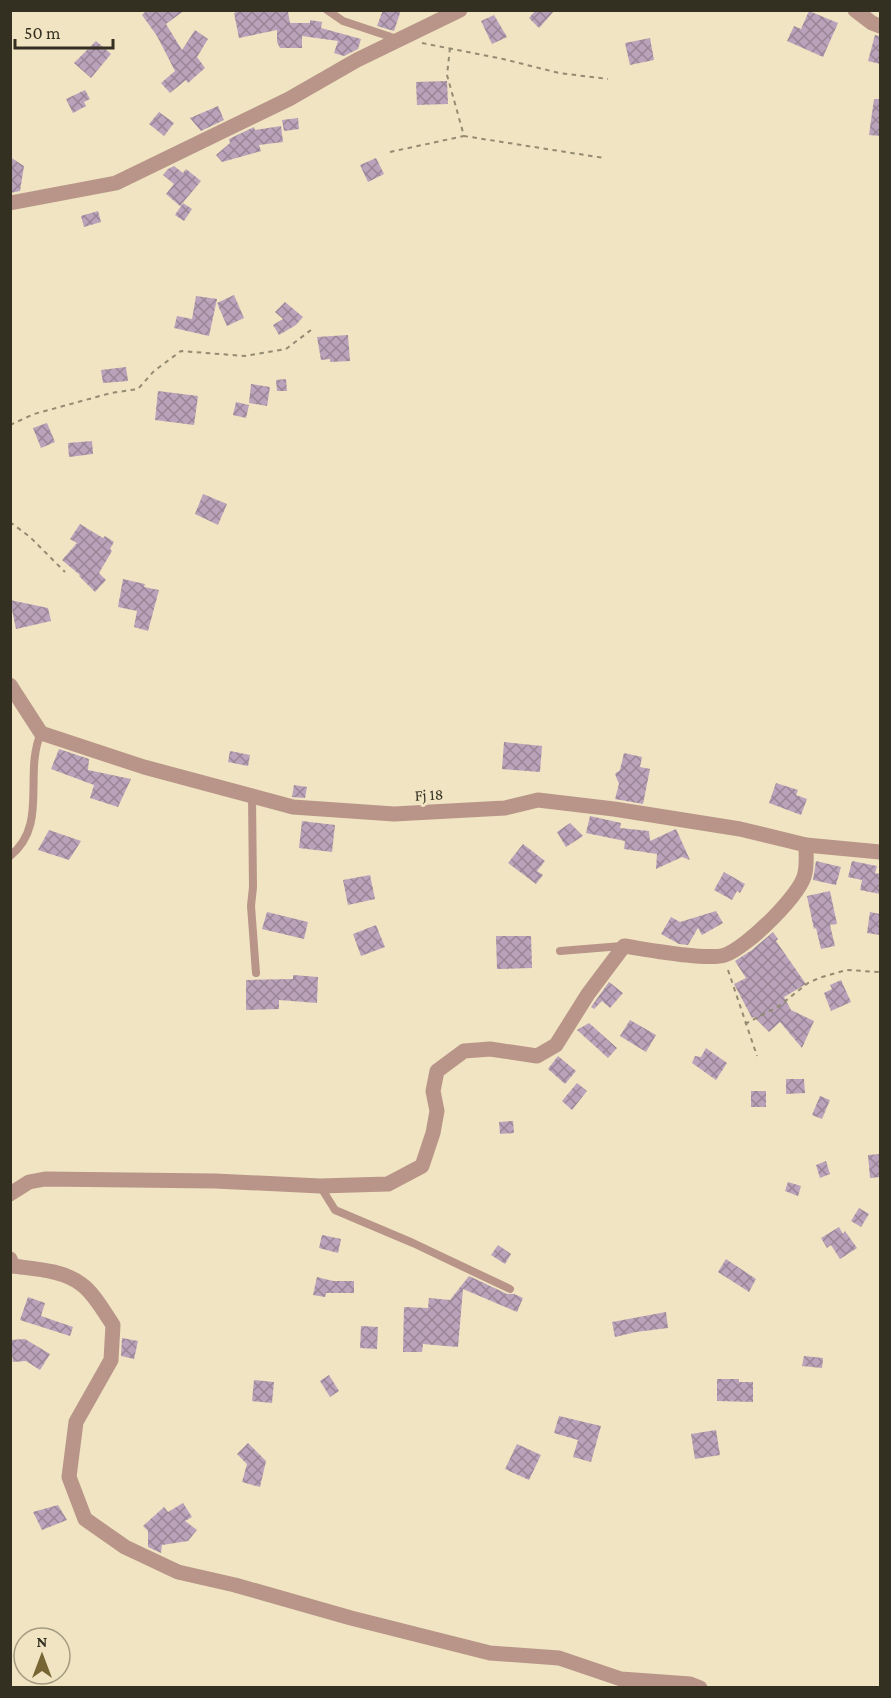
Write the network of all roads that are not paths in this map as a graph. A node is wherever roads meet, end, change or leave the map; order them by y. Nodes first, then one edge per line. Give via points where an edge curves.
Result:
1 (327, 10) edge
2 (460, 10) edge
3 (855, 10) edge
4 (880, 26) edge
5 (402, 40) junction
6 (10, 203) edge
7 (10, 685) edge
8 (41, 733) junction
9 (252, 796) junction
10 (806, 845) junction
11 (880, 852) edge
12 (10, 856) edge
13 (624, 946) junction
14 (560, 951) dead end
15 (256, 973) dead end
16 (320, 1186) junction
17 (10, 1194) edge
18 (11, 1265) edge
19 (510, 1289) dead end
20 (700, 1688) edge

1 - 5 lane via 343,21
2 - 5 street
3 - 4 street
5 - 6 street via 116,183
7 - 8 street
8 - 9 street, Fj 18 via 144,767
8 - 12 lane via 35,748 29,834
9 - 10 street, Fj 18 via 294,807 393,814 505,808 538,800 740,829
9 - 15 lane via 251,906
10 - 11 street, Fj 18
10 - 13 street via 805,875 785,906 742,946 724,956
13 - 14 lane
13 - 16 street via 556,1045 537,1056 490,1049 464,1051 437,1071 433,1091 437,1111 422,1166 388,1184
16 - 17 street via 45,1179 29,1182
16 - 19 lane via 335,1210
18 - 20 street via 70,1277 83,1285 113,1325 111,1360 76,1422 69,1477 85,1519 125,1547 178,1572 490,1653 559,1658 621,1679

